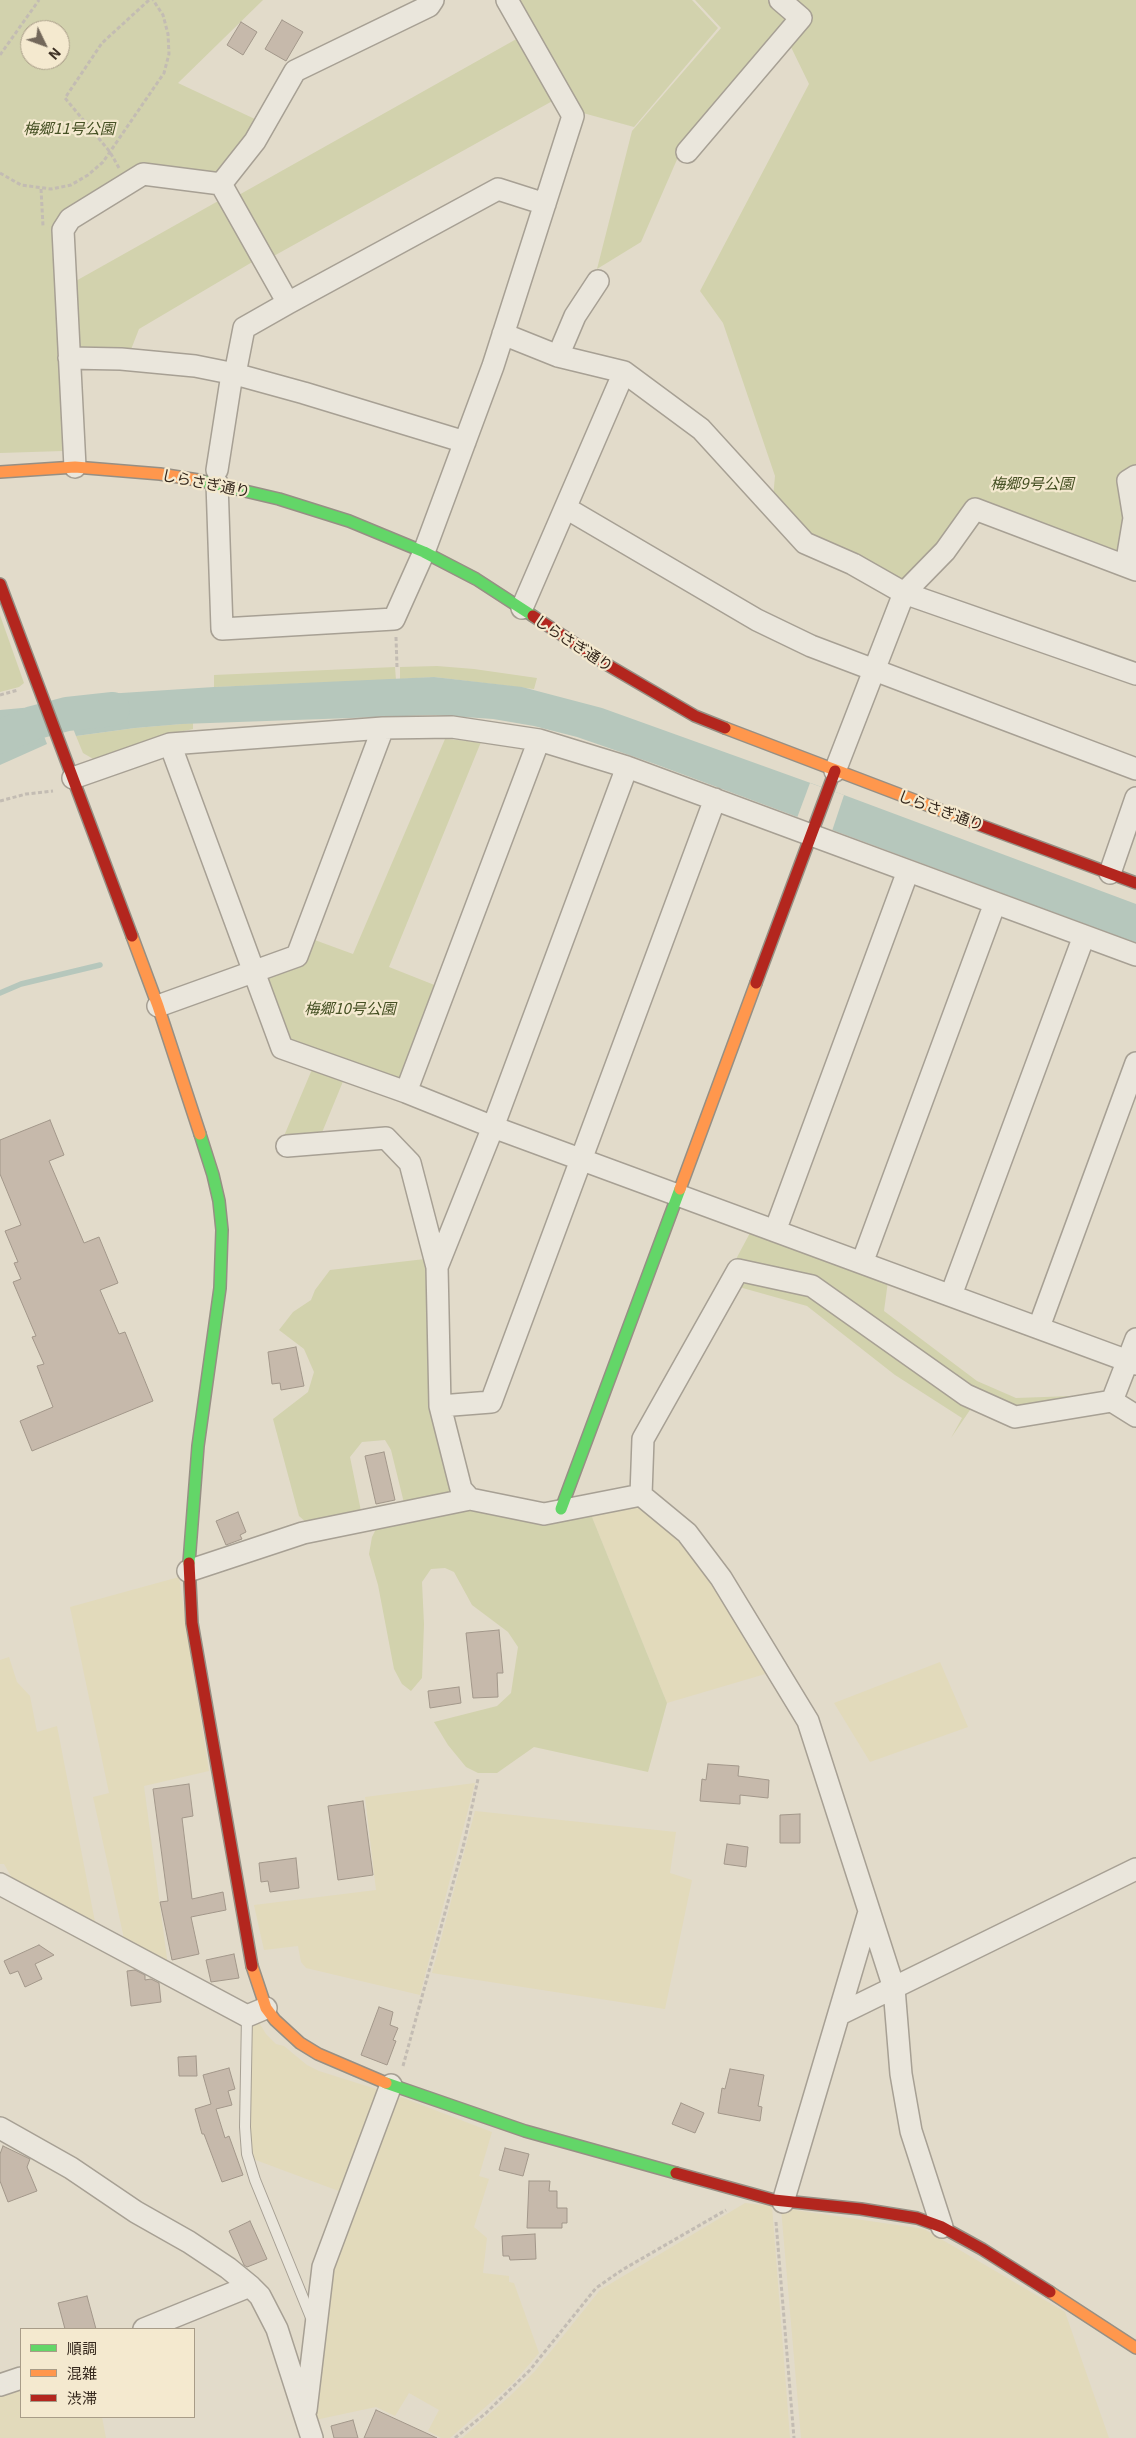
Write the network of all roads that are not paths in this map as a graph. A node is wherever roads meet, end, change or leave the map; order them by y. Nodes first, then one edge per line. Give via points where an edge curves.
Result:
1 (433, 0) edge
2 (507, 0) edge
3 (780, 0) edge
4 (688, 152) dead end
5 (221, 184) junction
6 (545, 204) junction
7 (598, 280) dead end
8 (288, 303) junction
9 (503, 334) junction
10 (558, 356) junction
11 (69, 358) junction
12 (624, 372) junction
13 (233, 374) junction
14 (465, 442) junction
15 (75, 467) junction
16 (0, 472) edge
17 (217, 476) junction
18 (1136, 476) edge
19 (566, 508) junction
20 (424, 552) junction
21 (1131, 568) edge
22 (0, 584) edge
23 (904, 593) junction
24 (522, 608) junction
25 (874, 670) junction
26 (1136, 674) edge
27 (383, 728) junction
28 (539, 740) junction
29 (170, 744) junction
30 (627, 767) junction
31 (1136, 769) edge
32 (832, 780) junction
33 (74, 783) junction
34 (1136, 798) edge
35 (715, 799) junction
36 (814, 829) junction
37 (908, 871) junction
38 (1110, 873) junction
39 (1136, 883) edge
40 (995, 903) junction
41 (1084, 936) junction
42 (1136, 955) edge
43 (254, 971) junction
44 (158, 1006) junction
45 (1136, 1063) edge
46 (406, 1092) junction
47 (492, 1127) junction
48 (287, 1146) dead end
49 (582, 1158) junction
50 (676, 1195) junction
51 (775, 1231) junction
52 (862, 1263) junction
53 (437, 1267) junction
54 (951, 1295) junction
55 (1039, 1327) junction
56 (1136, 1339) edge
57 (1132, 1362) edge
58 (1112, 1401) junction
59 (440, 1406) junction
60 (1136, 1416) edge
61 (641, 1495) junction
62 (470, 1499) junction
63 (561, 1509) junction
64 (188, 1571) junction
65 (1136, 1869) edge
66 (0, 1884) edge
67 (869, 1912) junction
68 (894, 1988) junction
69 (257, 2012) junction
70 (840, 2014) junction
71 (391, 2085) junction
72 (0, 2128) edge
73 (779, 2201) junction
74 (942, 2227) junction
75 (250, 2286) junction
76 (146, 2328) edge
77 (316, 2331) junction
78 (1136, 2348) edge
79 (20, 2378) edge
80 (0, 2385) edge
81 (306, 2415) junction
82 (312, 2438) edge

1 - 5 street via 429,6 295,71 255,141
2 - 6 street via 573,116
3 - 4 street via 801,18
5 - 8 street
5 - 11 street via 143,174 70,218 63,230
6 - 8 street via 498,189
6 - 9 street
7 - 10 street via 575,316
8 - 13 street via 244,328
9 - 10 street
9 - 14 street
10 - 12 street
11 - 13 street via 158,362
11 - 15 street
12 - 19 street
12 - 23 street via 701,429 805,542
13 - 14 street via 304,392
13 - 17 street
14 - 20 street
15 - 16 street, しらさぎ通り
15 - 17 street, しらさぎ通り
17 - 20 street, しらさぎ通り via 349,521
17 - 20 street via 222,629 394,619
18 - 21 street via 1128,481 1134,518
19 - 24 street
19 - 25 street via 757,620 811,646
20 - 24 street, しらさぎ通り
21 - 23 street via 975,509 945,551
22 - 33 street
23 - 25 street
23 - 26 street
24 - 32 street, しらさぎ通り via 606,664 695,716
25 - 31 street
25 - 32 street
27 - 28 street via 452,727
27 - 29 street
27 - 43 street via 297,956
28 - 30 street
28 - 46 street
29 - 33 street
29 - 43 street
30 - 35 street
30 - 47 street
32 - 36 street
32 - 38 street, しらさぎ通り
33 - 44 street
34 - 38 street
35 - 36 street
35 - 49 street
36 - 37 street
36 - 50 street
37 - 40 street
37 - 51 street
38 - 39 street, しらさぎ通り
40 - 41 street
40 - 52 street
41 - 42 street
41 - 54 street
43 - 44 street
43 - 46 street via 282,1048
44 - 64 street via 213,1174 222,1230 220,1288 198,1446
45 - 55 street
46 - 47 street
47 - 49 street
47 - 53 street
48 - 53 street via 386,1138 410,1163
49 - 50 street
49 - 59 street via 491,1402
50 - 51 street
50 - 63 street
51 - 52 street
52 - 54 street
53 - 59 street
54 - 55 street
55 - 57 street
56 - 57 street
57 - 58 street
58 - 60 street
58 - 61 street via 1015,1417 966,1395 812,1286 738,1270 643,1439
59 - 62 street via 461,1489
61 - 63 street
61 - 67 street via 687,1533 721,1578 808,1721
62 - 63 street via 544,1514
62 - 64 street via 303,1534
64 - 69 street via 192,1623
65 - 68 street
66 - 69 street
67 - 68 street
67 - 70 street
68 - 70 street
68 - 74 street via 901,2074 911,2131
69 - 71 street via 275,2020 300,2043 318,2054
69 - 77 lane via 245,2109 247,2154
70 - 73 street
71 - 73 street via 525,2131
71 - 77 street via 323,2267
72 - 75 street via 189,2242
73 - 74 street via 861,2209 917,2218
74 - 78 street via 982,2249
75 - 76 street
75 - 81 street via 260,2296 277,2329
77 - 81 street
79 - 80 street
81 - 82 street

